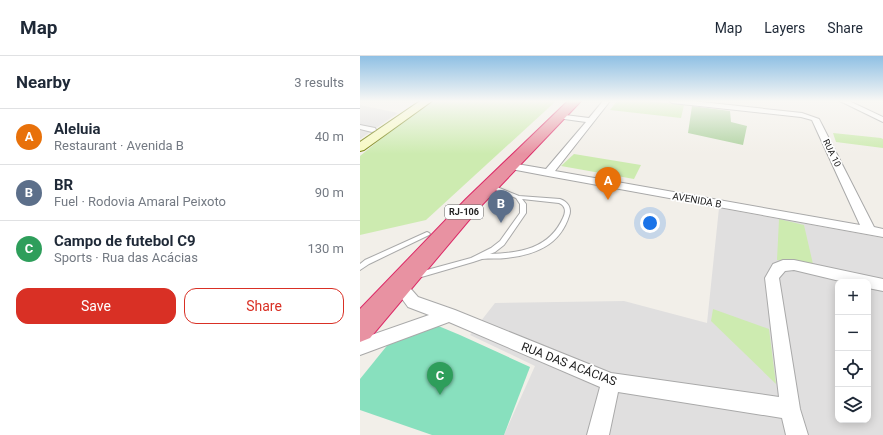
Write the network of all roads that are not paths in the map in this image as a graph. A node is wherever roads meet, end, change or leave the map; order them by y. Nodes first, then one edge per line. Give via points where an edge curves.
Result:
1 (402, 119) edge
2 (548, 119) edge
3 (552, 119) edge
4 (587, 119) edge
5 (814, 119) edge
6 (590, 120) joint
7 (360, 127) edge
8 (372, 130) dead end
9 (360, 148) edge
10 (511, 166) junction
11 (548, 173) junction
12 (489, 186) junction
13 (518, 198) junction
14 (869, 230) junction
15 (883, 233) edge
16 (427, 234) junction
17 (481, 257) junction
18 (360, 267) edge
19 (402, 282) junction
20 (883, 285) edge
21 (360, 305) edge
22 (449, 314) junction
23 (360, 329) edge
24 (360, 347) edge
25 (611, 382) junction
26 (790, 409) junction
27 (598, 435) edge
28 (797, 435) edge

1 - 9 street
2 - 16 highway, RJ-106 via 496,161 456,200
3 - 10 highway, RJ-106
4 - 6 street
5 - 14 street, RUA 10
6 - 11 street
7 - 8 street
10 - 11 street, AVENIDA B
10 - 12 highway, RJ-106
11 - 14 street, AVENIDA B
12 - 13 lane
12 - 19 highway, RJ-106
13 - 17 lane via 523,204 523,213 502,243
13 - 17 lane via 564,203 567,206 567,214 560,230 547,243 526,253
14 - 15 street, AVENIDA B
16 - 18 lane
16 - 21 highway, RJ-106
17 - 19 lane
19 - 22 street, RUA DAS ACÁCIAS via 414,302
19 - 23 highway, RJ-106
20 - 26 street via 794,265 785,264 774,271 772,278
22 - 24 street
22 - 25 street, RUA DAS ACÁCIAS
25 - 26 street, RUA DAS ACÁCIAS
25 - 27 street
26 - 28 street

